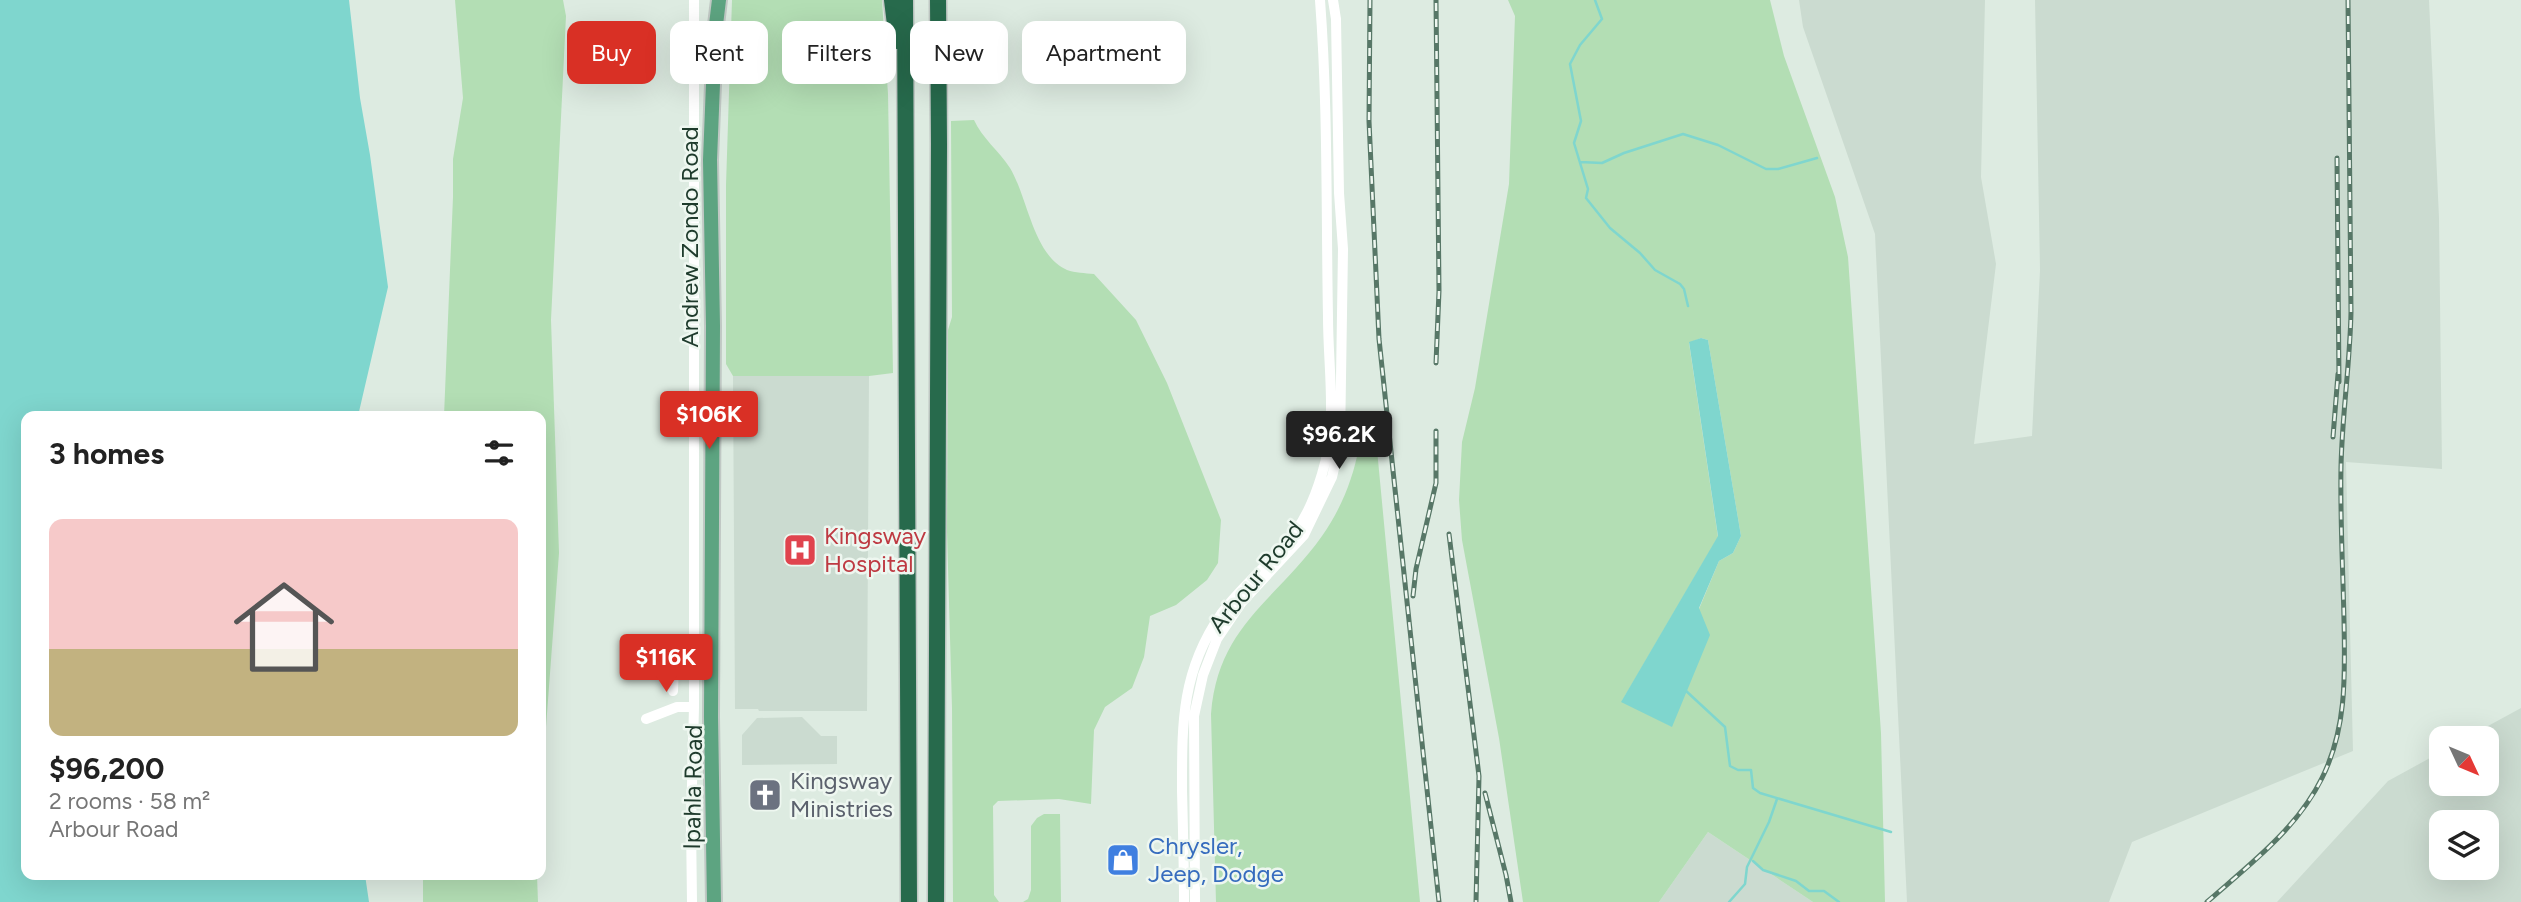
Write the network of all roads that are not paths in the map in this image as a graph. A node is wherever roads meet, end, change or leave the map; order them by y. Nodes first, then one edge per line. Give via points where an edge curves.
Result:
1 (694, 0) edge
2 (710, 0) edge
3 (719, 0) edge
4 (892, 0) edge
5 (905, 0) edge
6 (938, 0) edge
7 (946, 0) edge
8 (1320, 0) edge
9 (1333, 0) edge
10 (712, 21) edge
11 (716, 21) edge
12 (713, 84) edge
13 (906, 116) junction
14 (939, 144) junction
15 (657, 665) dead end
16 (674, 665) junction
17 (693, 665) junction
18 (673, 691) dead end
19 (694, 707) junction
20 (646, 719) dead end
21 (692, 902) edge
22 (714, 902) edge
23 (909, 902) edge
24 (936, 902) edge
25 (1184, 902) edge
26 (1195, 902) edge

1 - 17 street, Ipahla Road
2 - 10 main road, Andrew Zondo Road
3 - 11 main road, Andrew Zondo Road
4 - 13 highway
5 - 13 highway
6 - 14 highway
7 - 14 highway
8 - 25 street, Arbour Road via 1332,391 1328,451 1311,504 1297,530 1222,614 1195,664 1186,692 1182,724
9 - 26 street, Arbour Road via 1343,249 1340,443 1332,477 1304,535 1242,602 1217,639 1203,675 1194,716
12 - 22 main road, Andrew Zondo Road
13 - 23 highway
14 - 24 highway
15 - 16 street
16 - 17 street
16 - 18 street
17 - 19 street, Ipahla Road
19 - 20 street via 677,707
19 - 21 street, Ipahla Road

